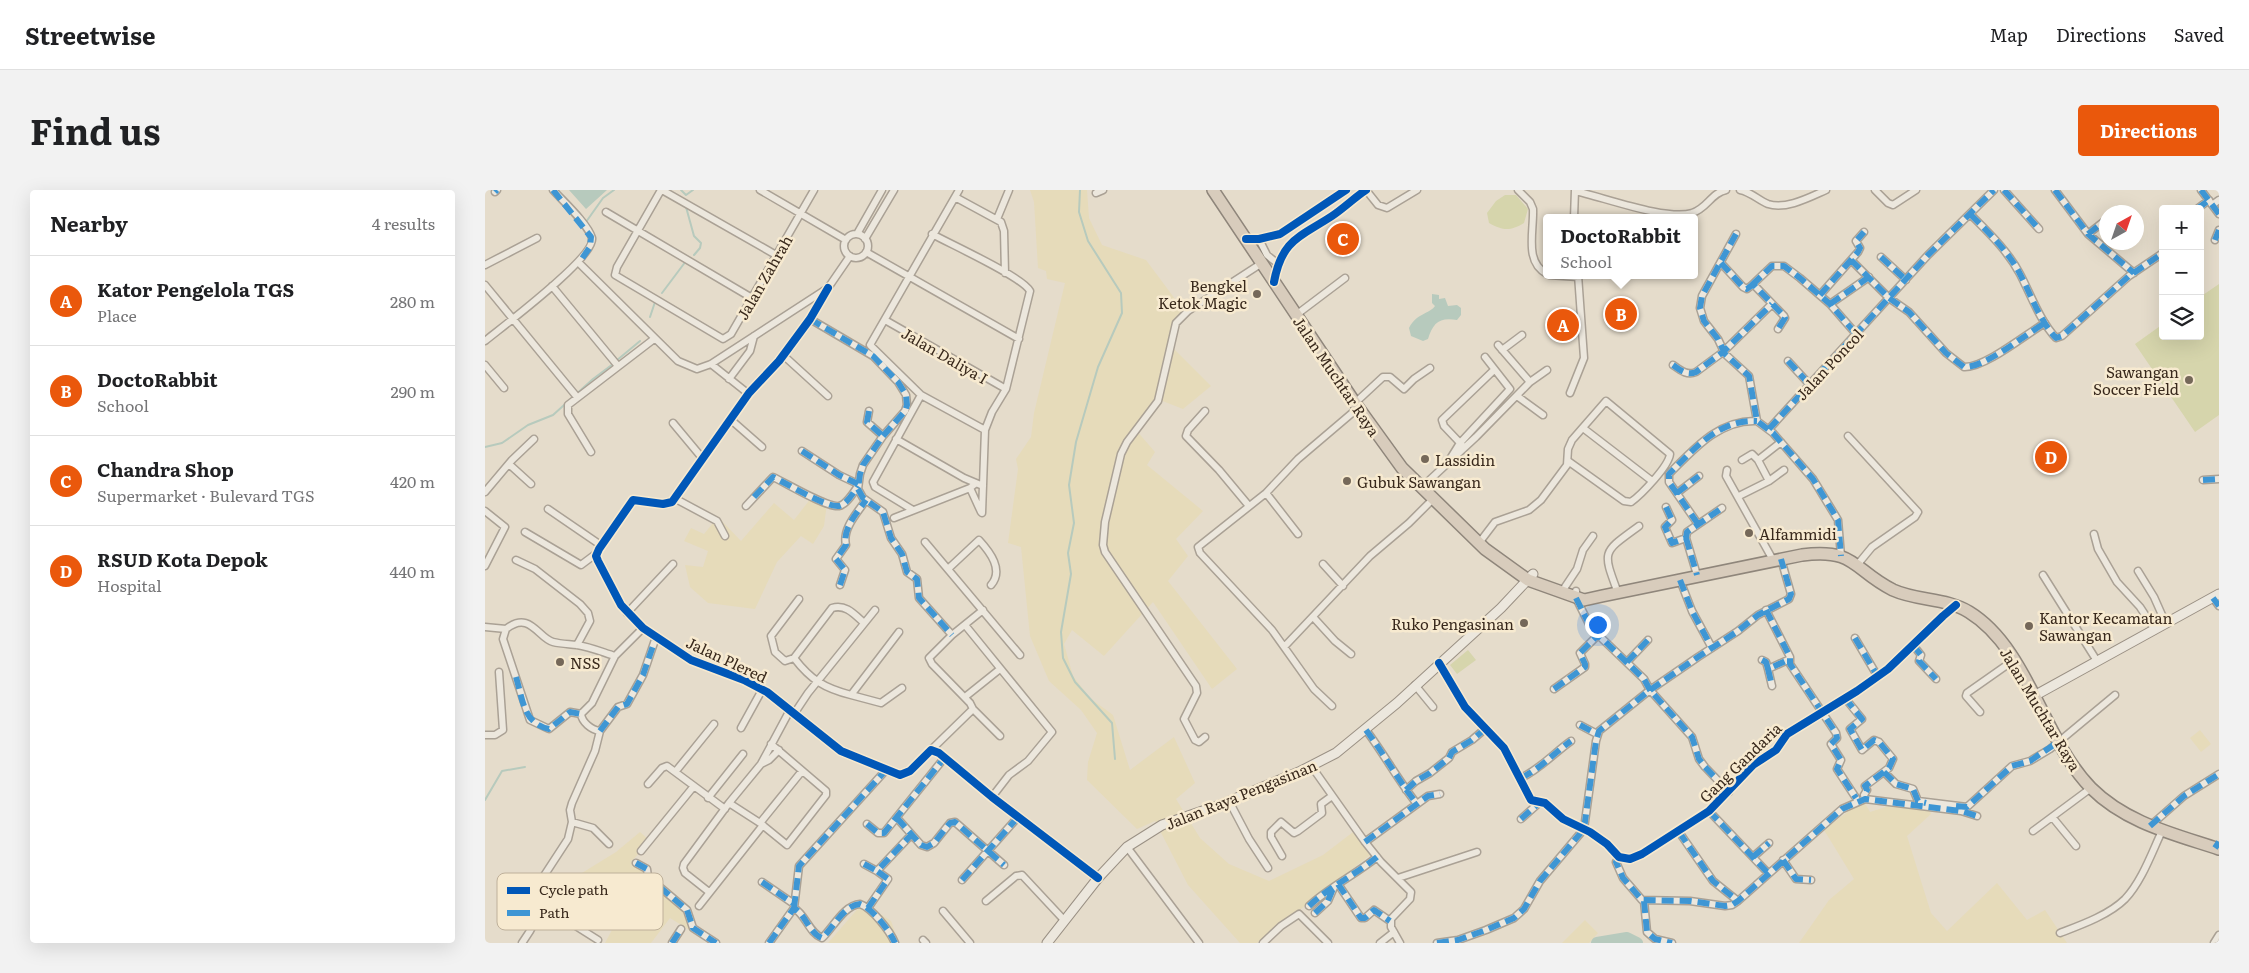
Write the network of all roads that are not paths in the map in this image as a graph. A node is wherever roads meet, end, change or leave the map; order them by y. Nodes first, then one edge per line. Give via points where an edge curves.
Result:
1 (553, 190) edge
2 (661, 190) edge
3 (760, 190) edge
4 (814, 190) edge
5 (882, 190) edge
6 (894, 190) edge
7 (959, 190) edge
8 (1009, 190) edge
9 (1213, 190) edge
10 (1345, 190) edge
11 (1366, 190) edge
12 (1417, 190) edge
13 (1518, 190) edge
14 (1575, 190) edge
15 (1726, 190) edge
16 (1740, 190) edge
17 (1826, 190) edge
18 (1875, 190) edge
19 (1916, 190) edge
20 (1994, 190) edge
21 (2004, 190) edge
22 (2055, 190) edge
23 (2201, 190) edge
24 (955, 197) junction
25 (1333, 200) junction
26 (2219, 200) edge
27 (2211, 203) junction
28 (2204, 206) edge
29 (1341, 209) junction
30 (606, 212) dead end
31 (801, 213) junction
32 (1311, 214) junction
33 (1574, 214) edge
34 (2219, 214) edge
35 (1971, 215) junction
36 (997, 219) junction
37 (1316, 225) junction
38 (2099, 225) edge
39 (2039, 229) dead end
40 (638, 230) junction
41 (2219, 230) edge
42 (1864, 232) dead end
43 (857, 234) junction
44 (932, 234) junction
45 (1280, 234) junction
46 (1736, 234) dead end
47 (2088, 234) junction
48 (537, 238) dead end
49 (1245, 238) junction
50 (865, 239) junction
51 (1259, 239) junction
52 (846, 240) junction
53 (2215, 240) dead end
54 (1288, 245) junction
55 (866, 252) junction
56 (776, 254) junction
57 (850, 256) junction
58 (2159, 256) edge
59 (1881, 257) dead end
60 (1851, 260) junction
61 (579, 263) junction
62 (1262, 263) junction
63 (1721, 263) junction
64 (485, 264) edge
65 (1278, 264) junction
66 (1543, 272) edge
67 (1005, 273) junction
68 (2134, 273) junction
69 (909, 276) junction
70 (1869, 277) junction
71 (1345, 278) dead end
72 (1578, 279) edge
73 (1906, 280) junction
74 (1274, 282) junction
75 (485, 284) edge
76 (552, 286) junction
77 (1753, 286) junction
78 (828, 288) junction
79 (1820, 294) junction
80 (752, 298) junction
81 (1889, 298) junction
82 (1772, 304) junction
83 (1831, 304) junction
84 (1296, 315) junction
85 (810, 319) junction
86 (512, 320) junction
87 (885, 320) junction
88 (2045, 323) junction
89 (1778, 329) dead end
90 (1522, 335) dead end
91 (1857, 335) junction
92 (754, 336) junction
93 (654, 339) junction
94 (1019, 339) junction
95 (485, 341) edge
96 (1723, 352) junction
97 (783, 355) junction
98 (1485, 357) dead end
99 (1788, 361) dead end
100 (711, 364) junction
101 (485, 365) edge
102 (617, 365) junction
103 (1673, 365) dead end
104 (1430, 368) dead end
105 (1494, 370) junction
106 (1547, 370) dead end
107 (729, 379) junction
108 (1530, 382) junction
109 (1811, 385) junction
110 (504, 388) dead end
111 (1006, 389) junction
112 (745, 391) dead end
113 (1570, 393) dead end
114 (921, 394) junction
115 (828, 396) dead end
116 (1517, 396) junction
117 (577, 397) junction
118 (1356, 405) junction
119 (869, 411) dead end
120 (1205, 411) dead end
121 (1543, 415) dead end
122 (730, 419) junction
123 (1757, 420) junction
124 (673, 423) dead end
125 (1583, 428) junction
126 (1769, 429) junction
127 (985, 430) junction
128 (883, 436) junction
129 (1848, 436) dead end
130 (534, 439) dead end
131 (896, 439) junction
132 (1781, 442) junction
133 (1462, 445) junction
134 (762, 447) dead end
135 (801, 451) dead end
136 (591, 452) dead end
137 (703, 459) junction
138 (1742, 460) dead end
139 (1758, 460) junction
140 (1568, 461) junction
141 (509, 464) junction
142 (1727, 470) dead end
143 (1784, 470) dead end
144 (1699, 476) dead end
145 (2219, 479) edge
146 (2203, 480) dead end
147 (1652, 481) junction
148 (1769, 481) junction
149 (531, 484) dead end
150 (858, 485) junction
151 (972, 486) junction
152 (983, 486) junction
153 (1422, 487) junction
154 (485, 492) edge
155 (1266, 493) junction
156 (1677, 493) junction
157 (1739, 496) junction
158 (674, 498) junction
159 (1433, 499) junction
160 (866, 500) junction
161 (746, 506) dead end
162 (1249, 506) junction
163 (1666, 507) dead end
164 (1722, 508) dead end
165 (547, 509) dead end
166 (913, 510) junction
167 (485, 511) edge
168 (893, 518) dead end
169 (1698, 524) junction
170 (1639, 526) dead end
171 (525, 532) dead end
172 (1298, 534) dead end
173 (2093, 534) dead end
174 (725, 536) dead end
175 (1593, 536) dead end
176 (1686, 538) junction
177 (925, 542) dead end
178 (1480, 544) junction
179 (602, 546) junction
180 (597, 553) junction
181 (1841, 556) junction
182 (1777, 559) junction
183 (516, 560) dead end
184 (673, 564) dead end
185 (1323, 564) dead end
186 (485, 566) edge
187 (1861, 567) junction
188 (948, 569) junction
189 (2138, 571) dead end
190 (2043, 575) dead end
191 (1697, 576) junction
192 (1531, 577) junction
193 (1679, 580) junction
194 (841, 585) dead end
195 (991, 585) dead end
196 (1343, 586) junction
197 (1572, 592) junction
198 (1618, 593) junction
199 (2216, 596) edge
200 (799, 599) dead end
201 (1956, 606) junction
202 (2219, 606) edge
203 (875, 610) dead end
204 (983, 610) junction
205 (1766, 610) junction
206 (627, 613) junction
207 (1314, 618) junction
208 (864, 623) junction
209 (2166, 624) junction
210 (965, 625) junction
211 (485, 627) edge
212 (643, 628) junction
213 (506, 629) junction
214 (2155, 630) junction
215 (899, 632) dead end
216 (952, 635) junction
217 (1598, 635) junction
218 (656, 637) junction
219 (1855, 638) dead end
220 (1648, 640) dead end
221 (577, 645) junction
222 (1913, 645) junction
223 (1285, 646) junction
224 (1712, 648) junction
225 (1351, 654) dead end
226 (1020, 655) dead end
227 (615, 656) junction
228 (794, 658) junction
229 (1790, 658) junction
230 (1762, 660) dead end
231 (2013, 660) junction
232 (2097, 661) junction
233 (1627, 662) junction
234 (1439, 663) junction
235 (1000, 669) junction
236 (1767, 669) junction
237 (499, 672) dead end
238 (1878, 677) junction
239 (1936, 679) dead end
240 (816, 683) junction
241 (1415, 686) junction
242 (1772, 686) dead end
243 (902, 688) dead end
244 (1554, 689) dead end
245 (762, 690) junction
246 (1650, 690) junction
247 (851, 695) junction
248 (2115, 695) dead end
249 (2034, 696) junction
250 (965, 697) junction
251 (1845, 698) junction
252 (1332, 706) dead end
253 (1433, 707) dead end
254 (973, 709) junction
255 (792, 712) junction
256 (1980, 712) dead end
257 (1822, 713) junction
258 (581, 714) junction
259 (714, 724) dead end
260 (1580, 725) dead end
261 (741, 728) dead end
262 (1486, 728) junction
263 (600, 730) junction
264 (1366, 730) junction
265 (1597, 734) junction
266 (485, 735) edge
267 (1000, 736) dead end
268 (1205, 737) dead end
269 (1571, 741) dead end
270 (2058, 742) junction
271 (771, 744) junction
272 (779, 750) junction
273 (931, 750) junction
274 (743, 754) dead end
275 (945, 757) junction
276 (761, 764) junction
277 (1312, 767) junction
278 (886, 770) junction
279 (675, 771) junction
280 (802, 771) junction
281 (1884, 772) junction
282 (2219, 774) edge
283 (1521, 778) junction
284 (648, 784) dead end
285 (694, 786) junction
286 (1406, 790) junction
287 (2094, 791) junction
288 (1729, 792) junction
289 (1440, 794) dead end
290 (1332, 796) junction
291 (993, 797) junction
292 (1865, 797) junction
293 (709, 798) junction
294 (1856, 798) junction
295 (1229, 801) junction
296 (1539, 802) junction
297 (1417, 804) junction
298 (727, 806) junction
299 (1962, 809) junction
300 (1709, 811) junction
301 (1832, 815) junction
302 (1977, 816) dead end
303 (1017, 817) junction
304 (897, 818) junction
305 (2053, 818) junction
306 (1521, 819) dead end
307 (1825, 819) dead end
308 (572, 822) junction
309 (762, 824) junction
310 (867, 824) dead end
311 (2150, 826) junction
312 (1584, 829) junction
313 (2033, 831) dead end
314 (2163, 831) junction
315 (1679, 832) junction
316 (911, 835) junction
317 (1365, 842) junction
318 (1769, 843) dead end
319 (609, 844) dead end
320 (2076, 846) dead end
321 (1127, 847) junction
322 (2218, 847) edge
323 (987, 849) junction
324 (641, 851) dead end
325 (1477, 852) dead end
326 (1282, 856) dead end
327 (1377, 857) junction
328 (1619, 857) junction
329 (1753, 857) junction
330 (1783, 860) junction
331 (636, 863) dead end
332 (864, 864) dead end
333 (1004, 865) dead end
334 (1268, 868) dead end
335 (877, 871) junction
336 (546, 873) edge
337 (647, 873) edge
338 (1768, 873) junction
339 (1098, 878) junction
340 (1399, 878) junction
341 (962, 880) dead end
342 (1811, 880) dead end
343 (762, 882) dead end
344 (1336, 885) junction
345 (663, 890) edge
346 (709, 892) junction
347 (1642, 900) junction
348 (986, 901) dead end
349 (1738, 901) junction
350 (699, 906) dead end
351 (794, 906) junction
352 (1309, 906) dead end
353 (868, 908) junction
354 (943, 910) dead end
355 (1315, 913) dead end
356 (1064, 920) junction
357 (1390, 921) junction
358 (681, 929) dead end
359 (531, 930) edge
360 (582, 930) edge
361 (1394, 932) junction
362 (2061, 932) dead end
363 (2219, 934) edge
364 (598, 940) dead end
365 (1271, 941) edge
366 (522, 943) edge
367 (672, 943) edge
368 (716, 943) edge
369 (769, 943) edge
370 (895, 943) edge
371 (970, 943) edge
372 (1047, 943) edge
373 (1199, 943) edge
374 (1263, 943) edge
375 (1327, 943) edge
376 (1380, 943) edge
377 (1400, 943) edge
378 (1437, 943) edge
379 (1673, 943) edge
380 (2214, 943) edge

1 - 61 street via 591,237 592,244
2 - 40 street
2 - 56 street
3 - 31 street
4 - 31 street, Jalan Zahrah
5 - 43 street
6 - 50 street
7 - 24 street
8 - 36 street
9 - 49 highway, Jalan Muchtar Raya
10 - 25 street
11 - 12 street via 1378,205 1387,208
11 - 29 street
13 - 66 street via 1533,210 1533,259
14 - 15 street via 1645,209 1682,214 1698,211 1715,194
14 - 33 street
16 - 17 street via 1778,206
18 - 19 street via 1893,205
20 - 35 street, Jalan Poncol
21 - 39 street
22 - 47 street
23 - 27 street
24 - 36 street
24 - 44 street
25 - 29 street
25 - 32 street
26 - 27 street
27 - 28 street
27 - 34 street
29 - 37 street
30 - 40 street
31 - 52 street
31 - 56 street, Jalan Zahrah
32 - 37 street
32 - 45 street
35 - 73 street, Jalan Poncol
35 - 88 street via 2014,264
36 - 67 street via 1005,231
37 - 54 street
38 - 47 street
40 - 80 street
40 - 80 street, Jalan Zahrah via 615,270 616,276 726,339
41 - 53 street
42 - 60 street via 1857,241 1860,250
43 - 50 street
43 - 52 street
44 - 67 street
44 - 69 street
45 - 51 street
45 - 54 street
46 - 63 street
47 - 68 street
48 - 64 street
49 - 51 street
49 - 62 highway, Jalan Muchtar Raya
50 - 55 street
51 - 65 street via 1267,255
52 - 57 street via 845,248
54 - 65 street
55 - 57 street via 859,257
55 - 69 street
56 - 80 street, Jalan Zahrah
57 - 78 street
58 - 68 street
59 - 73 street
60 - 70 street
60 - 79 street
61 - 76 street
61 - 93 street
62 - 74 highway, Jalan Muchtar Raya
62 - 268 street via 1188,311 1176,323 1158,401 1122,449 1105,522 1103,544 1108,557 1196,686 1197,693 1184,719 1195,740 1199,742
63 - 77 street via 1743,287
63 - 96 street via 1702,296 1701,308 1704,321 1718,339
65 - 74 street
67 - 94 street via 1030,291
68 - 88 street via 2060,338 2054,336
69 - 87 street
69 - 94 street
70 - 81 street
70 - 83 street
71 - 84 street
72 - 113 street via 1583,358
73 - 81 street, Jalan Poncol
74 - 84 highway, Jalan Muchtar Raya
75 - 86 street
76 - 86 street
76 - 102 street
77 - 79 street via 1772,266 1780,264
77 - 82 street
78 - 85 street
78 - 92 street
79 - 83 street
81 - 88 street via 1903,306 1946,353 1964,367 1992,357
81 - 91 street, Jalan Poncol
82 - 89 street via 1785,317
82 - 96 street
83 - 91 street
84 - 118 highway, Jalan Muchtar Raya
85 - 97 street
85 - 128 street via 865,350 898,382 907,405
86 - 95 street
86 - 117 street
87 - 111 street, Jalan Daliya I
87 - 114 street via 871,345
90 - 108 street via 1500,348
91 - 109 street, Jalan Poncol
92 - 100 street
92 - 107 street via 750,351
93 - 100 street via 686,366 697,369
93 - 102 street
94 - 111 street
96 - 103 street via 1692,374
96 - 123 street via 1749,376
97 - 115 street
97 - 122 street
98 - 105 street
99 - 109 street
100 - 107 street
101 - 110 street
102 - 117 street
104 - 118 street via 1404,389 1390,377 1383,377
105 - 133 street via 1510,389
105 - 133 street via 1442,420
106 - 108 street
107 - 112 street
108 - 116 street
109 - 126 street, Jalan Poncol
111 - 127 street
114 - 127 street
114 - 131 street
116 - 121 street
116 - 133 street
117 - 136 street via 567,410
118 - 153 highway, Jalan Muchtar Raya via 1395,458
118 - 155 street
119 - 128 street via 867,422
120 - 162 street via 1186,436
122 - 134 street
122 - 137 street
123 - 126 street
123 - 156 street via 1735,424 1704,440 1669,474 1669,482
124 - 137 street
125 - 140 street via 1570,445
125 - 147 street
125 - 147 street via 1603,403 1609,403 1670,454 1670,459
126 - 132 street
127 - 152 street
128 - 150 street via 863,465
129 - 187 street via 1918,512 1872,547
130 - 141 street
131 - 151 street
131 - 166 street via 873,484
132 - 139 street
132 - 181 street via 1809,472 1836,515
133 - 153 street
135 - 150 street
137 - 158 street
138 - 139 street via 1752,454
139 - 148 street
140 - 147 street via 1624,501 1631,502
140 - 178 street via 1541,500 1529,510 1495,522
141 - 149 street
141 - 154 street
142 - 157 street via 1726,476
143 - 148 street
144 - 156 street
145 - 146 street
148 - 157 street
150 - 160 street
150 - 161 street via 839,506 828,504 773,477
151 - 152 street
151 - 152 street via 982,513
151 - 166 street
153 - 159 highway, Jalan Muchtar Raya
155 - 162 street
155 - 172 street
156 - 169 street
157 - 182 street
158 - 174 street via 717,520
158 - 179 street via 663,504 633,500
159 - 178 highway, Jalan Muchtar Raya
159 - 196 street via 1370,556
160 - 194 street via 847,530 844,537 846,545 836,560 845,570
160 - 216 street via 883,512 907,572 917,579 918,596
162 - 223 street via 1203,541 1198,550
163 - 176 street via 1672,520 1665,527 1670,542
164 - 169 street
165 - 179 street
166 - 168 street
167 - 186 street via 505,527
169 - 176 street via 1687,532
170 - 198 street via 1607,552 1607,564
171 - 180 street via 581,565
173 - 214 street via 2117,582 2140,607
175 - 197 street via 1583,550
176 - 191 street
177 - 188 street
178 - 192 highway, Jalan Muchtar Raya
179 - 180 street
180 - 206 street, Jalan Plered via 596,558
181 - 182 highway, Jalan Muchtar Raya via 1816,553
181 - 187 highway, Jalan Muchtar Raya
182 - 191 highway, Jalan Muchtar Raya
182 - 205 street via 1791,596
183 - 221 street via 535,569 585,610 590,621
184 - 206 street
185 - 196 street
187 - 201 highway, Jalan Muchtar Raya via 1903,594
188 - 195 street via 979,540 995,564 996,576
188 - 204 street
189 - 209 street
190 - 232 street
191 - 193 highway, Jalan Muchtar Raya
192 - 197 highway, Jalan Muchtar Raya
192 - 234 main road, Jalan Raya Pengasinan
193 - 198 highway, Jalan Muchtar Raya
193 - 224 street
196 - 207 street
197 - 198 highway, Jalan Muchtar Raya via 1587,600
197 - 217 street
199 - 202 street
199 - 209 main road
200 - 228 street via 771,636 775,652 785,661
201 - 222 street, Gang Gandaria
201 - 231 highway, Jalan Muchtar Raya via 1985,624
203 - 208 street
204 - 210 street
204 - 226 street
205 - 224 street
205 - 229 street
206 - 212 street, Jalan Plered
207 - 223 street
207 - 225 street
208 - 228 street via 850,610 840,606 832,608
208 - 240 street
209 - 214 main road
210 - 216 street
210 - 235 street
211 - 213 street
212 - 218 street, Jalan Plered
212 - 227 street
213 - 221 street via 529,624 550,641
213 - 258 street via 503,639 530,720 549,729 570,712
214 - 232 main road
215 - 247 street
216 - 250 street via 929,658
217 - 233 street
217 - 244 street via 1580,653 1585,667
218 - 245 street, Jalan Plered via 691,660
218 - 263 street via 643,675 627,704 618,707
219 - 238 street
220 - 233 street
221 - 227 street
222 - 238 street, Gang Gandaria
222 - 239 street via 1921,655 1919,661
223 - 252 street via 1314,688
224 - 246 street
227 - 258 street via 592,703
228 - 240 street
229 - 236 street
229 - 257 street via 1790,664
230 - 236 street via 1766,662
231 - 249 highway, Jalan Muchtar Raya
231 - 256 street via 1967,693 1966,696
232 - 249 main road
233 - 246 street
234 - 241 main road, Jalan Raya Pengasinan
234 - 262 street via 1465,706
235 - 250 street
235 - 291 street via 1052,732 1028,760 1009,775
236 - 242 street
237 - 266 street via 503,730 495,735
238 - 251 street, Gang Gandaria
240 - 247 street
240 - 255 street
241 - 253 street
241 - 264 main road, Jalan Raya Pengasinan
243 - 247 street via 881,703
245 - 255 street, Jalan Plered
245 - 261 street
246 - 265 street
246 - 288 street via 1692,737 1699,759
248 - 270 street
249 - 270 highway, Jalan Muchtar Raya
250 - 254 street
251 - 257 street, Gang Gandaria
251 - 281 street via 1862,719 1850,729 1862,750 1874,740 1893,759
254 - 267 street
254 - 273 street
255 - 271 street
255 - 278 street, Jalan Plered via 841,751
257 - 288 street, Gang Gandaria via 1787,734 1776,750 1753,765
257 - 294 street via 1837,736 1831,744 1841,760 1837,769
258 - 263 street via 587,725
259 - 279 street
260 - 265 street
262 - 283 street via 1504,748
262 - 286 street
263 - 308 street via 595,751 572,804
264 - 277 main road, Jalan Raya Pengasinan
264 - 286 street
265 - 312 street
269 - 283 street via 1537,770
270 - 287 highway, Jalan Muchtar Raya
270 - 299 street via 2030,761 2012,766
271 - 272 street
271 - 276 street
272 - 276 street
272 - 280 street
273 - 275 street
273 - 278 street, Jalan Plered via 906,773 897,775
274 - 293 street
275 - 291 street
275 - 304 street
276 - 298 street
277 - 290 street
277 - 295 main road, Jalan Raya Pengasinan
278 - 351 street via 799,866
279 - 284 street via 664,766
279 - 285 street
280 - 309 street
280 - 309 street via 826,791 826,795 787,845
281 - 292 street via 1865,786
281 - 299 street via 1896,784 1913,789 1918,801
282 - 311 street via 2179,800
283 - 296 street via 1529,797
285 - 293 street
285 - 324 street
286 - 297 street
287 - 305 street
287 - 311 highway, Jalan Muchtar Raya
288 - 300 street, Gang Gandaria
289 - 297 street via 1432,794
290 - 317 street
290 - 326 street via 1321,804 1322,813 1298,831 1294,832 1281,822 1273,830 1270,835
291 - 303 street
292 - 294 street
292 - 299 street
292 - 301 street
293 - 298 street
294 - 301 street
295 - 321 main road, Jalan Raya Pengasinan via 1162,825
295 - 334 street
296 - 306 street
296 - 312 street via 1545,802 1563,819
297 - 317 street
298 - 309 street
298 - 346 street via 683,868
299 - 302 street
300 - 315 street, Gang Gandaria
300 - 329 street
301 - 307 street
301 - 330 street
303 - 323 street
303 - 339 street
304 - 310 street via 882,834
304 - 316 street
305 - 313 street
305 - 320 street
308 - 319 street via 593,828
308 - 336 street via 568,839
309 - 346 street
311 - 314 highway, Jalan Muchtar Raya
312 - 328 street via 1611,847
312 - 378 street via 1518,915 1463,938
314 - 322 highway, Jalan Muchtar Raya
314 - 362 street via 2124,900 2092,920
315 - 328 street, Gang Gandaria via 1638,856
315 - 349 street via 1713,881
316 - 323 street via 921,845 929,847 953,821
316 - 335 street
317 - 327 street
318 - 329 street
321 - 339 main road, Jalan Raya Pengasinan
321 - 373 street
323 - 333 street
323 - 341 street
325 - 340 street
327 - 340 street
327 - 344 street
328 - 347 street via 1616,862 1619,872
329 - 338 street
330 - 338 street
330 - 342 street via 1796,879
331 - 337 street via 645,867
332 - 335 street
335 - 353 street via 890,881
338 - 349 street
339 - 356 main road, Jalan Raya Pengasinan
340 - 357 street via 1412,894
343 - 351 street
344 - 352 street
344 - 355 street via 1328,901
344 - 357 street via 1361,918 1374,910
345 - 368 street via 687,910 693,928
346 - 350 street
347 - 349 street via 1667,899 1725,906
347 - 379 street via 1649,934 1655,939
348 - 356 street via 1016,876 1022,875
351 - 353 street via 822,938 854,905
351 - 369 street
353 - 370 street via 884,924
354 - 371 street
356 - 372 main road, Jalan Raya Pengasinan
357 - 361 street
358 - 367 street
359 - 366 street
360 - 364 street
361 - 376 street
361 - 377 street
363 - 380 street
365 - 374 street
365 - 375 street via 1281,926 1299,914

